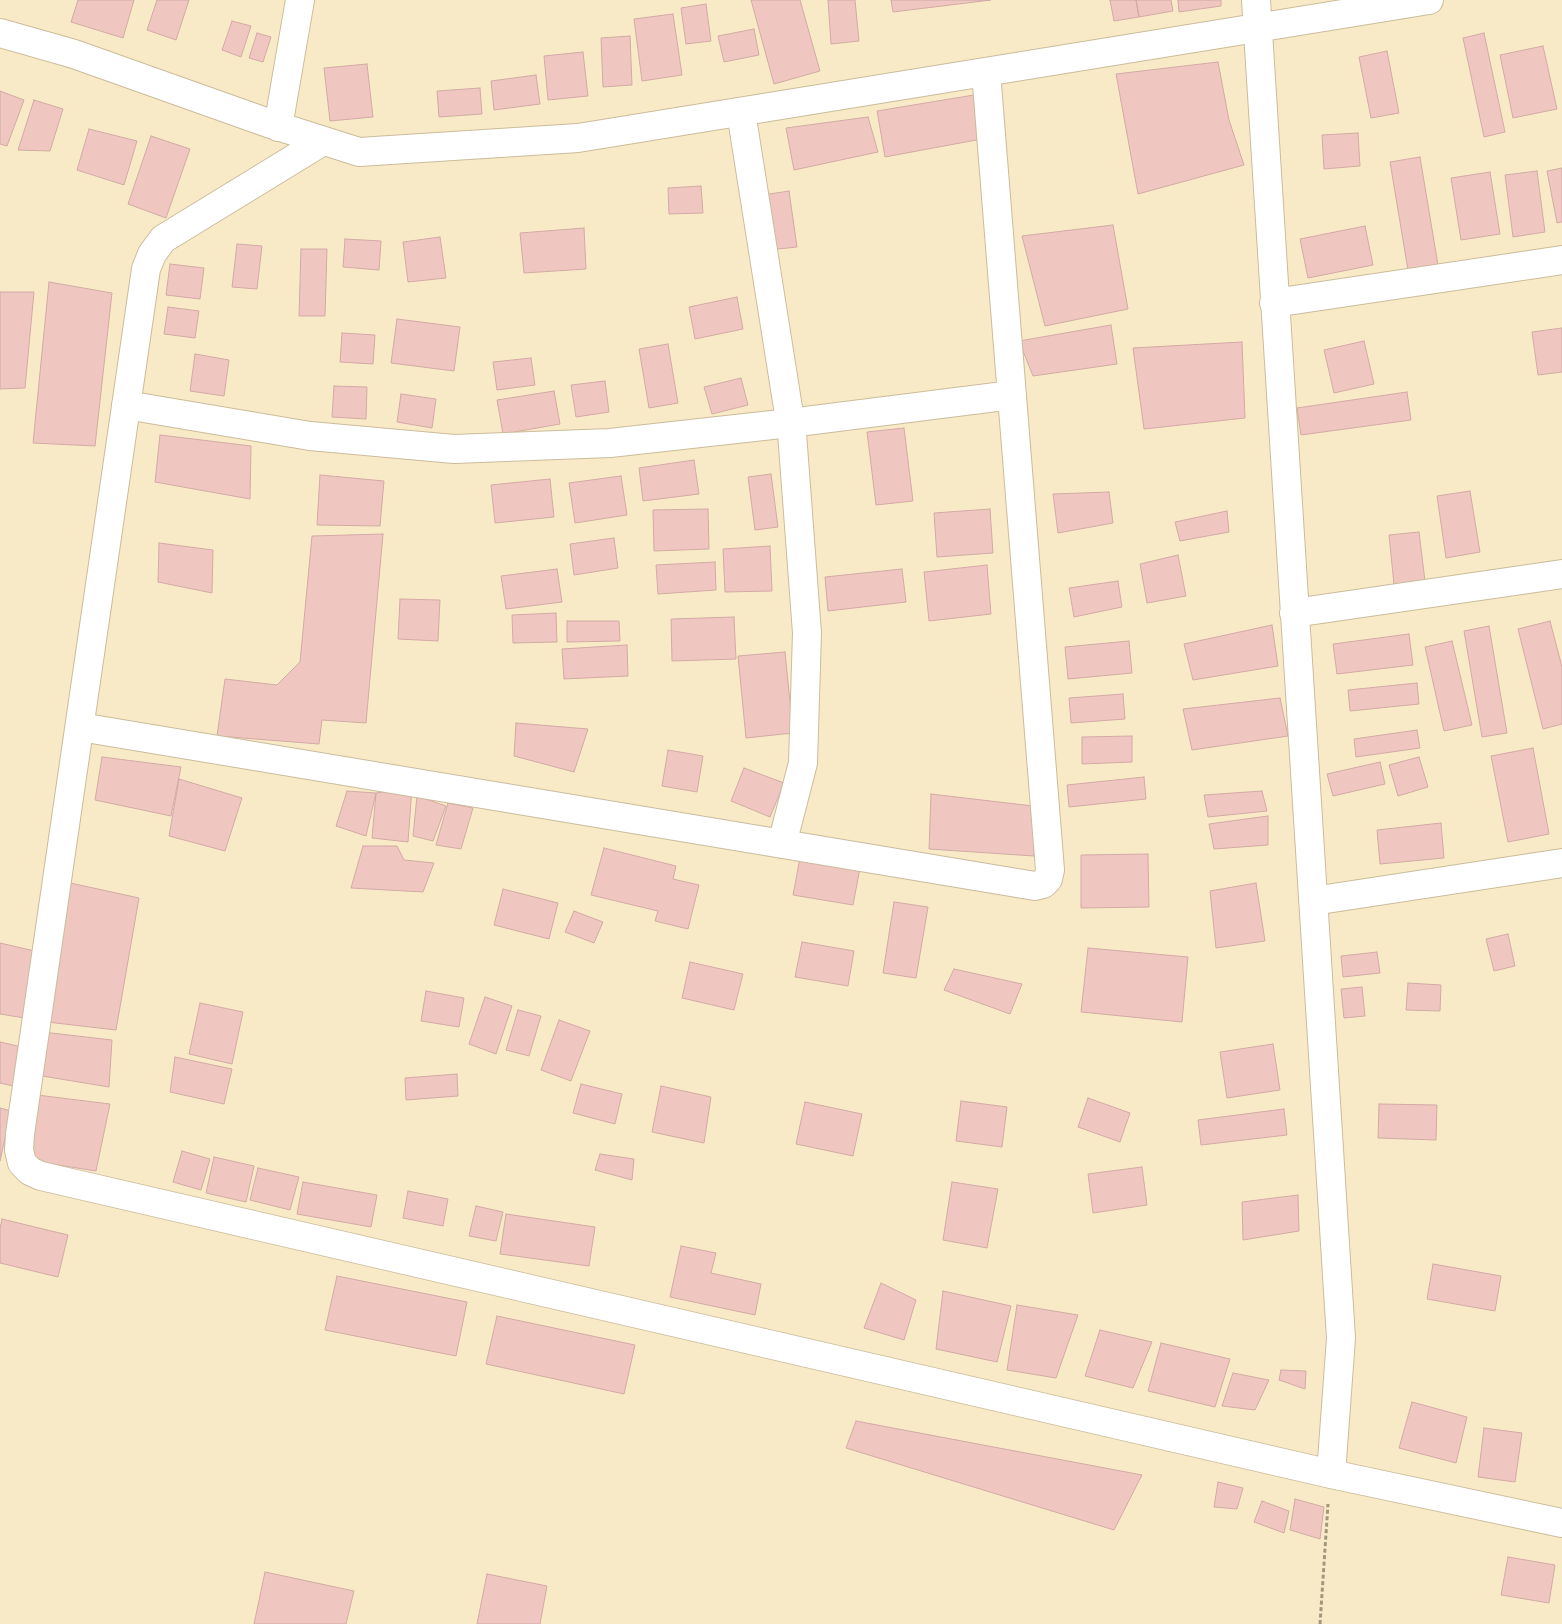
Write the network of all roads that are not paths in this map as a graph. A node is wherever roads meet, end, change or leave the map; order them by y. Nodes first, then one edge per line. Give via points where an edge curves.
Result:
1 (300, 0) edge
2 (1256, 0) edge
3 (1429, 0) edge
4 (1257, 28) junction
5 (0, 33) edge
6 (986, 72) junction
7 (741, 112) junction
8 (278, 127) junction
9 (323, 141) junction
10 (1562, 260) edge
11 (1274, 303) junction
12 (1012, 396) junction
13 (126, 405) junction
14 (790, 423) junction
15 (1562, 574) edge
16 (1294, 613) junction
17 (80, 727) junction
18 (782, 844) junction
19 (1562, 863) edge
20 (1313, 901) junction
21 (1331, 1474) junction
22 (1562, 1523) edge

1 - 8 street
2 - 4 street
3 - 4 street
4 - 6 street
4 - 11 street
5 - 8 street via 74,54
6 - 7 street
6 - 12 street
7 - 9 street via 578,138 359,152
7 - 14 street
8 - 9 street
9 - 13 street via 163,239 146,269
10 - 11 street
11 - 16 street
12 - 14 street
12 - 18 street via 1050,870 1048,879 1035,886
13 - 14 street via 310,436 454,449 610,443
13 - 17 street
14 - 18 street via 808,633 803,763
15 - 16 street
16 - 20 street
17 - 18 street
17 - 21 street via 20,1134 22,1163 30,1171
19 - 20 street
20 - 21 street via 1341,1338
21 - 22 street

